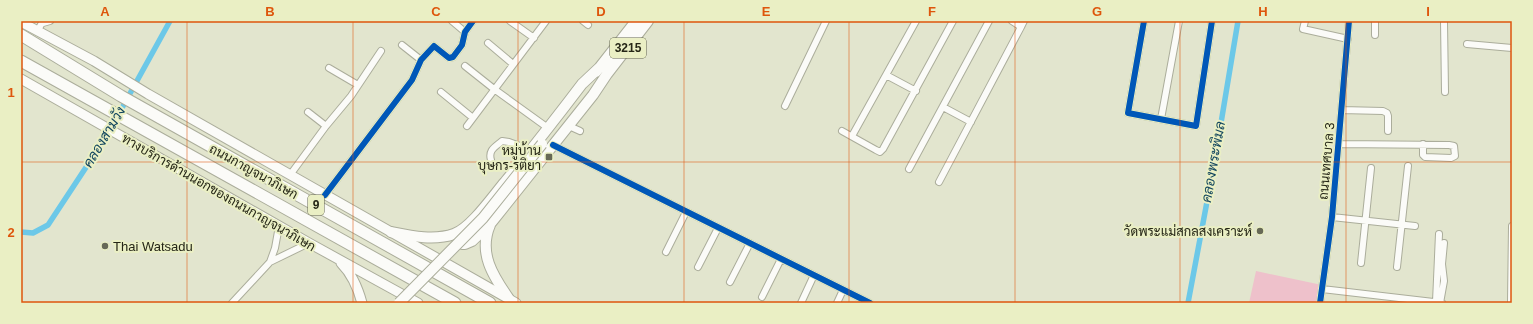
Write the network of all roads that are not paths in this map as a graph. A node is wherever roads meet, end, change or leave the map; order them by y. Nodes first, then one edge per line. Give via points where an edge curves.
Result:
1 (50, 21) edge
2 (452, 21) edge
3 (473, 21) edge
4 (510, 21) edge
5 (546, 21) edge
6 (636, 21) edge
7 (648, 21) edge
8 (826, 21) edge
9 (916, 21) edge
10 (953, 21) edge
11 (989, 21) edge
12 (1012, 21) edge
13 (1144, 21) edge
14 (1179, 21) edge
15 (1212, 21) edge
16 (1305, 21) edge
17 (1349, 21) edge
18 (1375, 21) edge
19 (1444, 21) edge
20 (21, 22) edge
21 (1023, 24) edge
22 (41, 25) edge
23 (465, 32) junction
24 (21, 35) edge
25 (1375, 35) dead end
26 (534, 38) junction
27 (1348, 39) junction
28 (488, 43) dead end
29 (1467, 44) dead end
30 (402, 45) dead end
31 (1512, 48) edge
32 (381, 51) dead end
33 (21, 60) edge
34 (420, 60) junction
35 (513, 64) junction
36 (465, 66) dead end
37 (329, 68) dead end
38 (603, 71) junction
39 (886, 75) junction
40 (21, 79) edge
41 (358, 85) junction
42 (494, 89) junction
43 (916, 90) junction
44 (441, 92) dead end
45 (1445, 92) dead end
46 (785, 106) dead end
47 (943, 107) junction
48 (1341, 110) junction
49 (308, 112) dead end
50 (473, 118) junction
51 (1162, 120) junction
52 (971, 122) junction
53 (326, 126) junction
54 (467, 126) dead end
55 (569, 126) junction
56 (548, 128) junction
57 (580, 131) dead end
58 (842, 131) dead end
59 (1388, 131) dead end
60 (852, 136) junction
61 (1339, 144) junction
62 (1423, 144) junction
63 (547, 146) junction
64 (531, 150) junction
65 (491, 160) dead end
66 (1408, 166) dead end
67 (1371, 168) dead end
68 (909, 170) dead end
69 (290, 175) junction
70 (939, 182) dead end
71 (324, 195) junction
72 (686, 212) junction
73 (1332, 217) junction
74 (1366, 221) junction
75 (491, 223) junction
76 (1402, 224) junction
77 (279, 226) junction
78 (1415, 226) dead end
79 (1512, 226) edge
80 (718, 228) junction
81 (460, 231) junction
82 (391, 232) junction
83 (1439, 234) dead end
84 (309, 243) junction
85 (750, 243) junction
86 (1444, 243) dead end
87 (666, 252) dead end
88 (336, 258) junction
89 (781, 259) junction
90 (270, 262) junction
91 (1361, 263) dead end
92 (698, 267) dead end
93 (1397, 267) dead end
94 (814, 275) junction
95 (730, 282) dead end
96 (1322, 289) junction
97 (843, 290) junction
98 (762, 298) dead end
99 (513, 301) edge
100 (1425, 302) edge
101 (232, 303) edge
102 (362, 303) edge
103 (400, 303) edge
104 (405, 303) edge
105 (418, 303) edge
106 (454, 303) edge
107 (490, 303) edge
108 (801, 303) edge
109 (837, 303) edge
110 (870, 303) edge
111 (1320, 303) edge
112 (1439, 303) edge
113 (1511, 303) edge

1 - 22 street
2 - 23 street
3 - 23 street
4 - 26 street
5 - 26 street
6 - 38 main road, 3215
7 - 38 main road, 3215
8 - 46 street
9 - 39 street
10 - 43 street
11 - 47 street
12 - 21 street
13 - 51 street via 1128,113
14 - 51 street
15 - 51 street via 1196,126
16 - 27 street via 1303,30
17 - 27 street, ถนนเทศบาล 3
18 - 25 street
19 - 45 street
20 - 22 main road
21 - 52 street
22 - 69 main road via 126,81
23 - 34 street via 462,45 453,57 449,58 434,46
24 - 107 highway, ถนนกาญจนาภิเษก / 9 via 121,96
26 - 35 street
27 - 48 street, ถนนเทศบาล 3
28 - 35 street
29 - 31 street
30 - 34 street
32 - 41 street
33 - 106 highway, ถนนกาญจนาภิเษก / 9
34 - 71 street via 412,80
35 - 42 street
36 - 42 street
37 - 41 street
38 - 55 main road
38 - 56 main road via 582,84
38 - 63 main road via 588,86
39 - 43 street
39 - 60 street
40 - 77 main road, ทางบริการด้านนอกของถนนกาญจนาภิเษก
41 - 53 street
42 - 50 street
42 - 56 street
43 - 60 street via 883,150 880,152
44 - 50 street
47 - 52 street
47 - 68 street
48 - 59 street via 1383,111 1388,116
48 - 61 street, ถนนเทศบาล 3
49 - 53 street
50 - 54 street
52 - 70 street
53 - 69 street
55 - 57 street
55 - 63 main road
56 - 64 main road
58 - 60 street
61 - 62 street
61 - 73 street, ถนนเทศบาล 3
62 - 62 street via 1453,145 1454,156 1425,157
63 - 72 street
63 - 75 main road
63 - 103 main road, bridge via 483,218
63 - 104 main road via 485,221
64 - 65 street via 502,141 491,150
64 - 81 main road via 486,205
66 - 76 street
67 - 74 street
69 - 71 main road
71 - 82 main road
72 - 80 street
72 - 87 street
73 - 74 street
73 - 96 street, ถนนเทศบาล 3
74 - 76 street
74 - 91 street
75 - 81 main road via 472,241 465,244 459,240
75 - 99 main road via 485,242 486,252 496,279
76 - 78 street
76 - 93 street
77 - 84 main road, ทางบริการด้านนอกของถนนกาญจนาภิเษก
77 - 90 street
79 - 113 street
80 - 85 street
80 - 92 street
81 - 82 main road via 438,237 418,237
82 - 99 main road
83 - 112 street
84 - 88 main road, ทางบริการด้านนอกของถนนกาญจนาภิเษก
84 - 90 street
85 - 89 street
85 - 95 street
86 - 112 street via 1444,281
88 - 102 main road via 352,277
88 - 105 main road, ทางบริการด้านนอกของถนนกาญจนาภิเษก
89 - 94 street
89 - 98 street
90 - 101 street
94 - 97 street
94 - 108 street
96 - 100 street
96 - 111 street, ถนนเทศบาล 3
97 - 109 street
97 - 110 street
100 - 112 street

